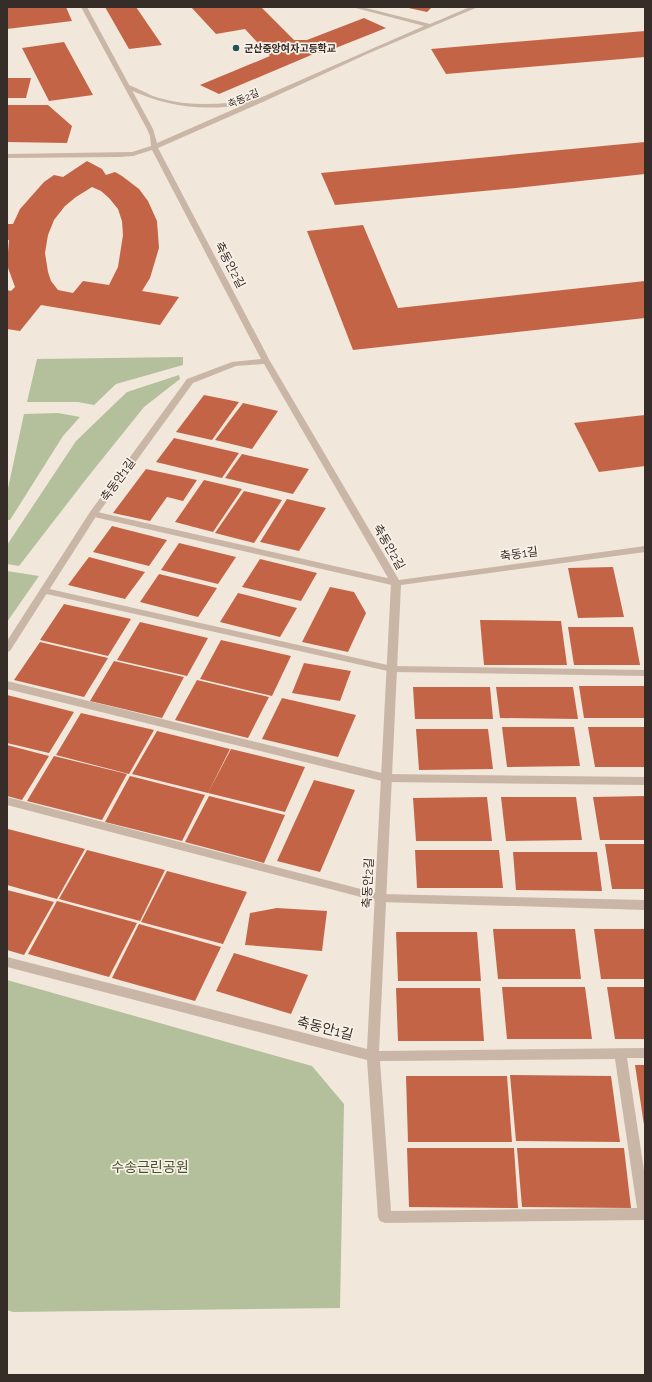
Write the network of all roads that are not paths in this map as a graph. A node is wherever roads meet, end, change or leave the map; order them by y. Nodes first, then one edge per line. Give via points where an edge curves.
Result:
1 (84, 7) edge
2 (355, 7) edge
3 (475, 7) edge
4 (431, 26) junction
5 (128, 87) junction
6 (263, 100) junction
7 (154, 148) junction
8 (7, 156) edge
9 (266, 361) junction
10 (93, 514) junction
11 (645, 549) edge
12 (396, 583) junction
13 (45, 591) junction
14 (7, 649) edge
15 (392, 669) junction
16 (645, 674) edge
17 (7, 685) edge
18 (386, 778) junction
19 (645, 781) edge
20 (7, 801) edge
21 (380, 898) junction
22 (645, 905) edge
23 (7, 962) edge
24 (620, 1053) junction
25 (645, 1053) edge
26 (373, 1056) junction

1 - 5 street, 축동안2길
2 - 4 street
3 - 4 street, 축동2길
4 - 6 street, 축동2길
5 - 6 street via 156,99 179,104 232,105
5 - 7 street, 축동안2길 via 153,136
6 - 7 street, 축동2길
7 - 8 street, 축동2길 via 120,155
7 - 9 street, 축동안2길
9 - 10 street, 축동안1길 via 235,364 190,381
9 - 12 street, 축동안2길
10 - 12 street
10 - 13 street, 축동안1길
11 - 12 street, 축동1길
12 - 15 street, 축동안2길
13 - 14 street, 축동안1길
13 - 15 street
15 - 16 street
15 - 18 street, 축동안2길
17 - 18 street
18 - 19 street
18 - 21 street, 축동안2길
20 - 21 street
21 - 22 street
21 - 26 street, 축동안2길
23 - 26 street, 축동안1길
24 - 25 street, 축동안1길
24 - 26 street, 축동안1길
24 - 26 street, 축동안2길 via 644,1214 385,1217

